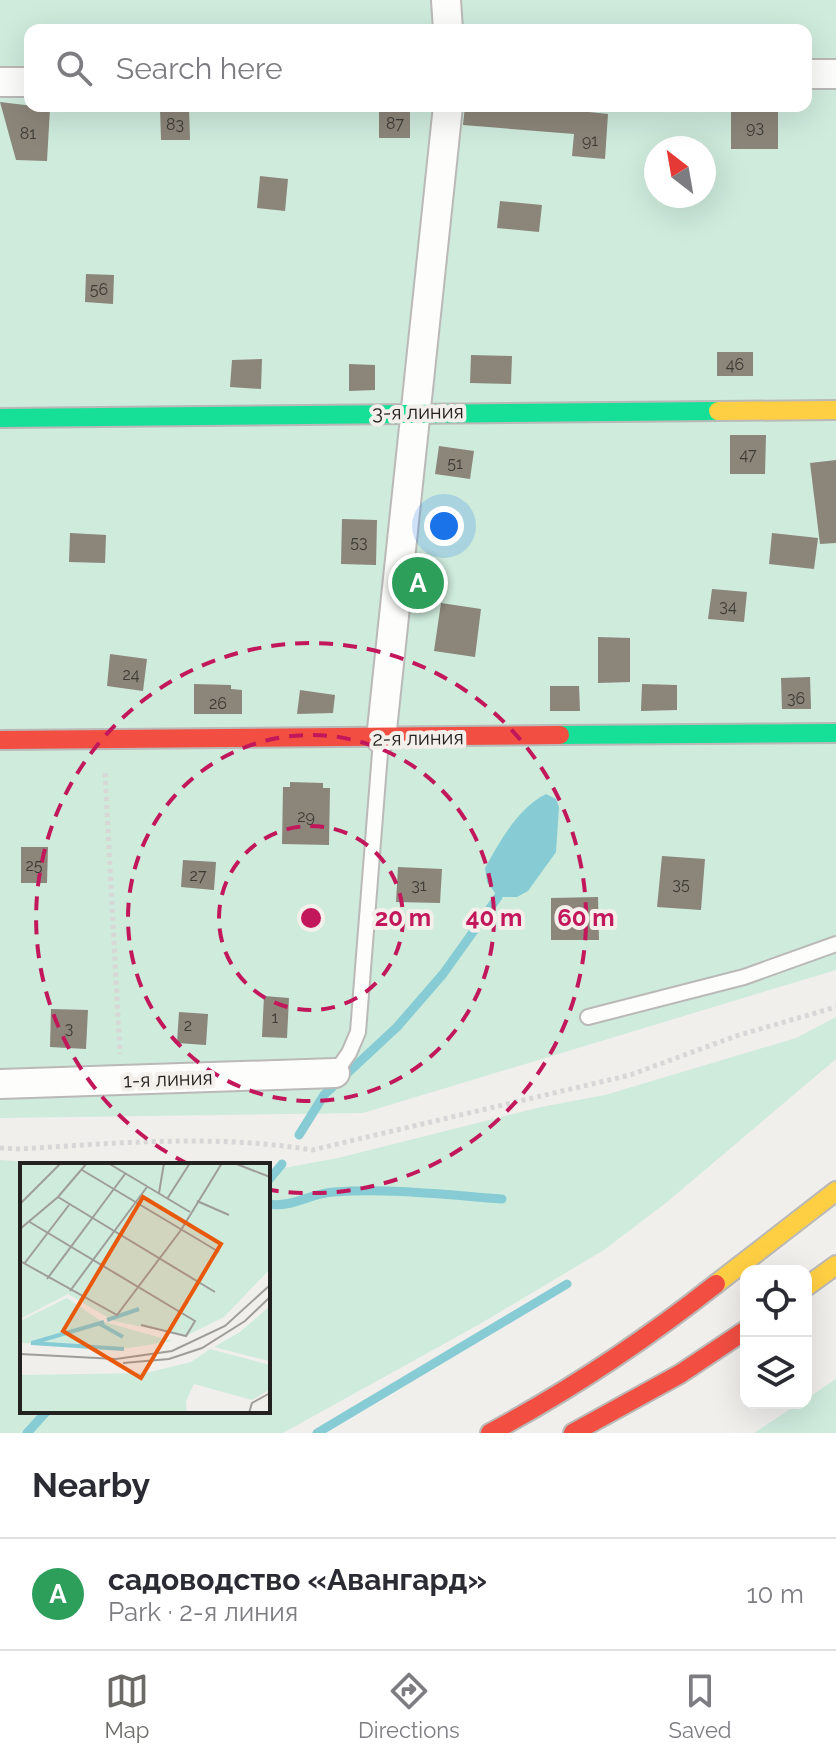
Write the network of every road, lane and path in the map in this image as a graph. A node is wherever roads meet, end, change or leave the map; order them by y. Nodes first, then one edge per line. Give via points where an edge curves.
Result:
1 (446, 0) edge
2 (448, 24) edge
3 (812, 74) edge
4 (836, 74) edge
5 (0, 82) edge
6 (24, 82) edge
7 (447, 112) edge
8 (836, 410) edge
9 (414, 412) junction
10 (0, 418) edge
11 (836, 733) edge
12 (381, 739) junction
13 (0, 740) edge
14 (103, 740) junction
15 (836, 944) edge
16 (836, 1007) edge
17 (588, 1017) dead end
18 (335, 1073) joint
19 (121, 1080) junction
20 (0, 1084) edge
21 (0, 1148) edge
22 (836, 1191) edge
23 (836, 1265) edge
24 (812, 1283) edge
25 (740, 1334) edge
26 (490, 1433) edge
27 (573, 1433) edge

1 - 2 street
3 - 4 street
5 - 6 street
7 - 9 street
8 - 9 main road, 3-я линия
9 - 10 main road, 3-я линия
9 - 12 street
11 - 12 main road, 2-я линия
12 - 14 main road, 2-я линия
12 - 18 lane via 358,1032
13 - 14 main road, 2-я линия
14 - 19 path
15 - 17 lane via 744,977
16 - 21 path via 630,1075 312,1150 179,1140
18 - 19 street, 1-я линия
19 - 20 street, 1-я линия
22 - 26 main road via 659,1329
23 - 24 main road
25 - 27 main road

